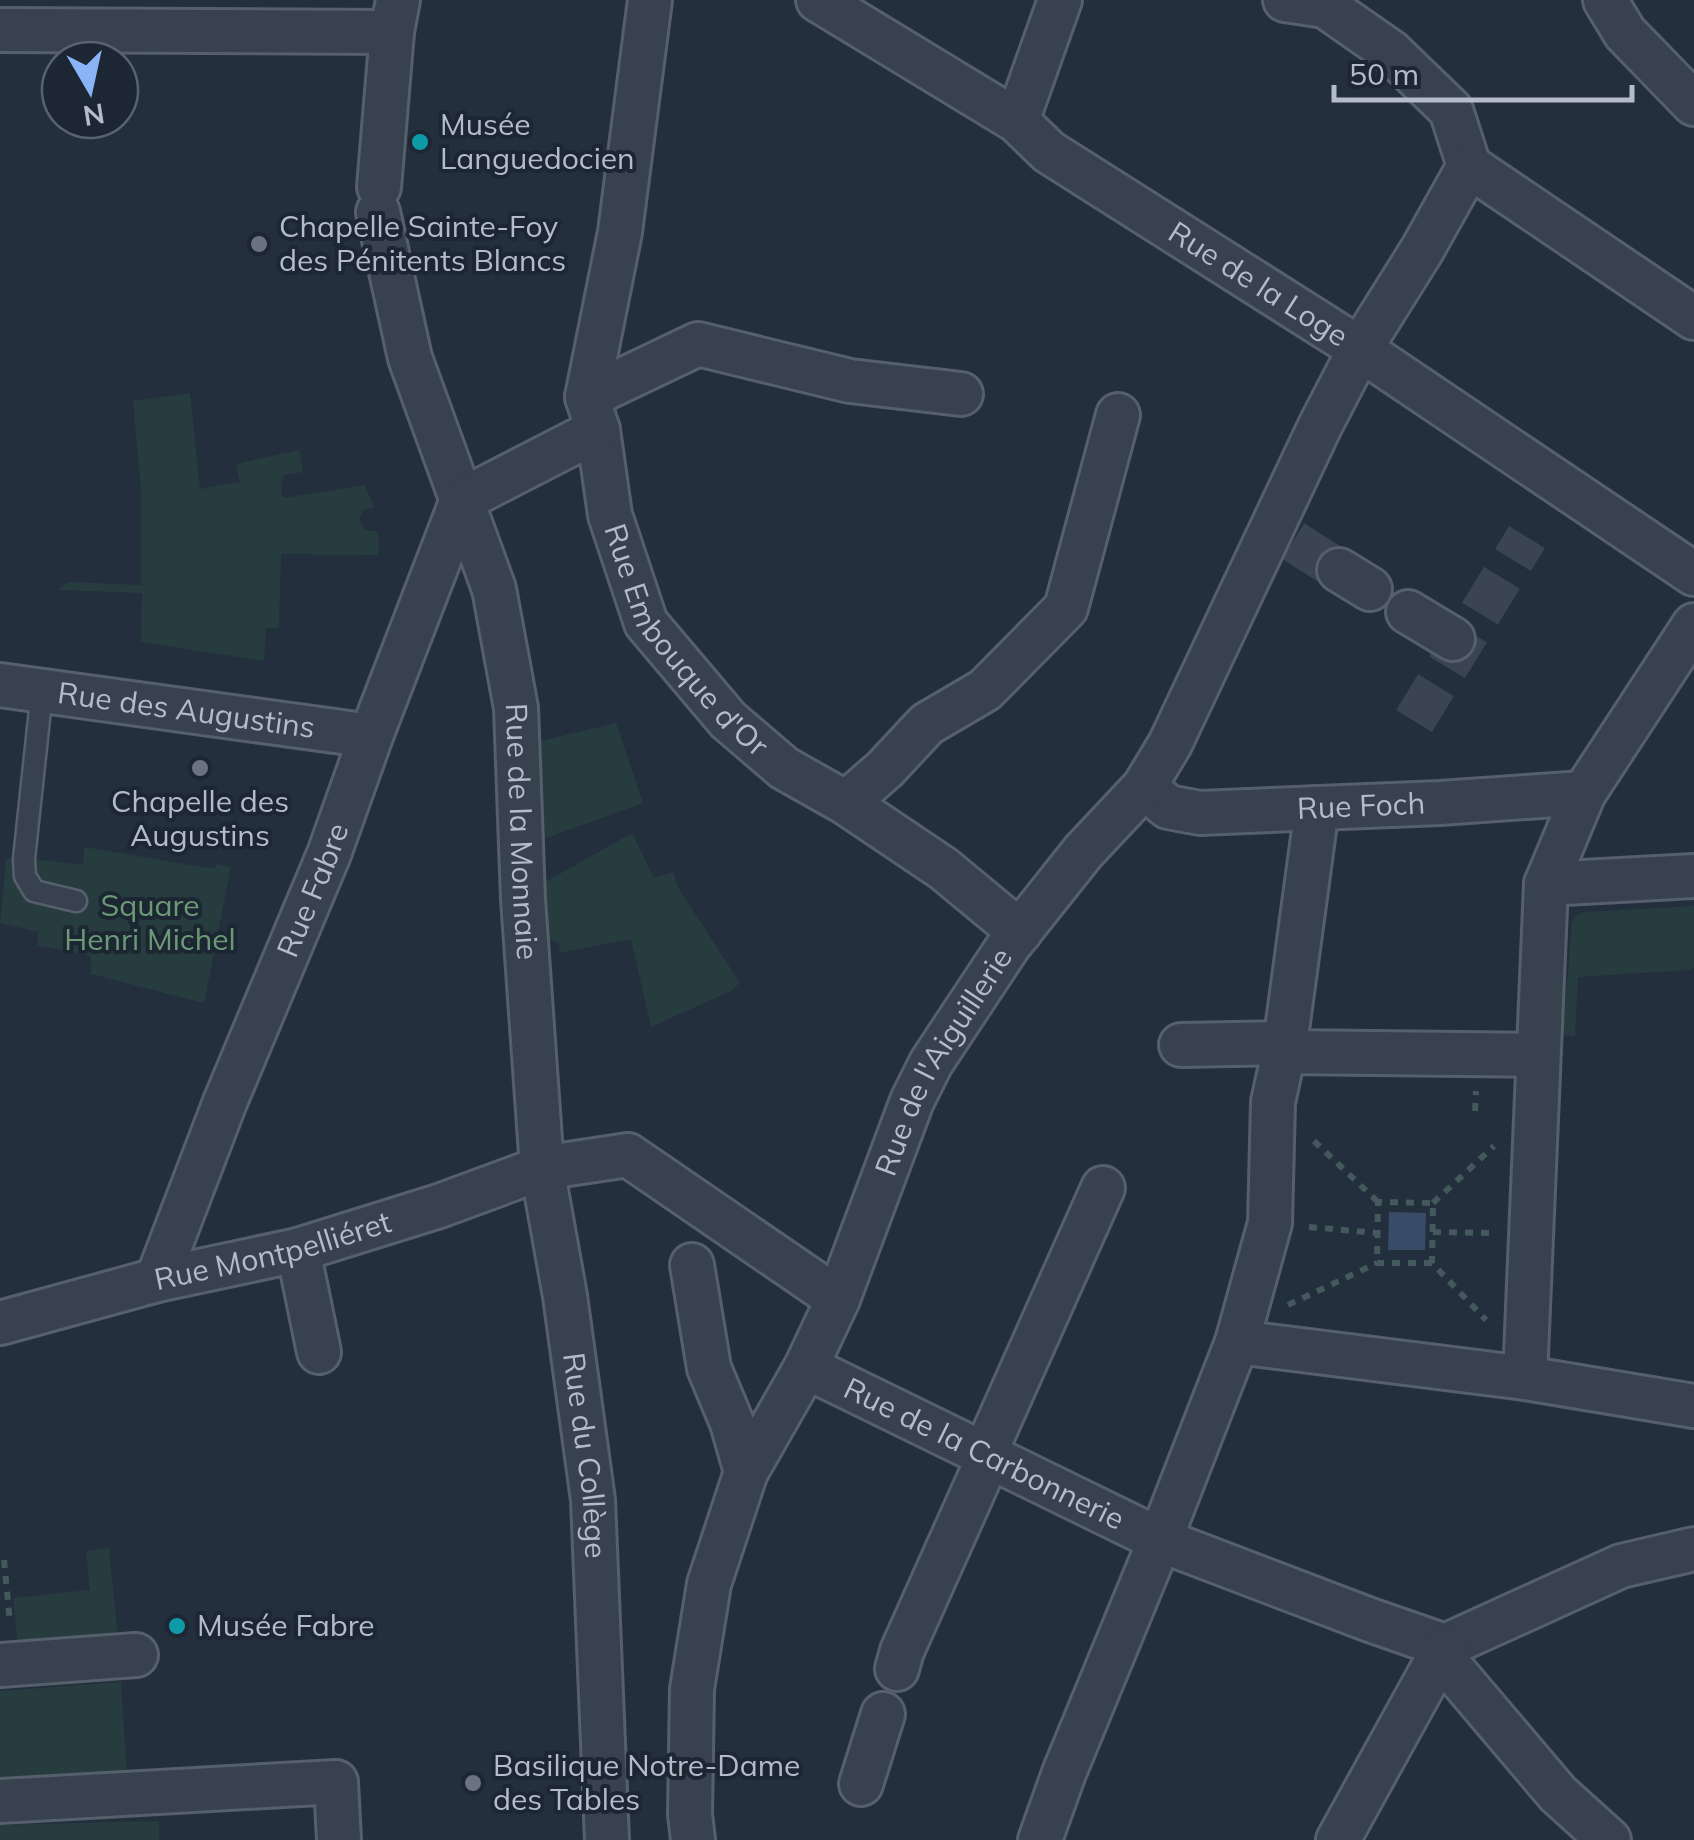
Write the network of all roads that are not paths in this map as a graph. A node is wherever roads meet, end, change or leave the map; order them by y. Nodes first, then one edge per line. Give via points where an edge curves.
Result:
1 (650, 0) edge
2 (818, 0) edge
3 (1060, 0) edge
4 (1605, 0) edge
5 (1312, 2) edge
6 (395, 16) edge
7 (0, 30) edge
8 (1694, 104) edge
9 (1016, 121) junction
10 (1469, 166) junction
11 (1694, 318) edge
12 (1360, 349) junction
13 (961, 394) dead end
14 (593, 413) junction
15 (1118, 415) dead end
16 (462, 500) junction
17 (1694, 574) edge
18 (1408, 612) dead end
19 (1694, 625) edge
20 (1453, 639) dead end
21 (0, 685) edge
22 (42, 691) junction
23 (371, 736) junction
24 (1144, 787) junction
25 (1584, 793) junction
26 (846, 803) junction
27 (1317, 808) junction
28 (1694, 876) edge
29 (1546, 884) junction
30 (76, 900) dead end
31 (1020, 932) junction
32 (1181, 1045) dead end
33 (1285, 1047) junction
34 (1538, 1056) junction
35 (542, 1168) junction
36 (1103, 1188) dead end
37 (298, 1250) junction
38 (692, 1265) dead end
39 (156, 1280) junction
40 (838, 1298) junction
41 (0, 1322) edge
42 (1238, 1334) junction
43 (319, 1352) dead end
44 (806, 1366) junction
45 (1526, 1371) junction
46 (1694, 1406) edge
47 (984, 1454) junction
48 (746, 1472) junction
49 (1160, 1540) junction
50 (1694, 1549) edge
51 (1445, 1646) junction
52 (136, 1655) dead end
53 (7, 1665) edge
54 (896, 1669) dead end
55 (883, 1714) dead end
56 (862, 1784) dead end
57 (0, 1801) edge
58 (339, 1840) edge
59 (607, 1840) edge
60 (693, 1840) edge
61 (1040, 1840) edge
62 (1338, 1840) edge
63 (1609, 1840) edge

1 - 14 street, Rue Embouque d'Or
2 - 9 street, Rue de la Loge
3 - 9 street
4 - 8 street via 1625,33
5 - 10 street via 1391,52 1451,110
6 - 7 street
6 - 16 street, Rue de la Monnaie via 378,199 410,358
9 - 12 street, Rue de la Loge via 1049,152
10 - 11 street
10 - 12 street, Rue de l'Aiguillerie
12 - 17 street, Rue de la Loge
12 - 24 street, Rue de l'Aiguillerie via 1283,534
13 - 14 street via 850,381 698,344
14 - 16 street
14 - 26 street, Rue Embouque d'Or via 610,514 646,623 728,720 784,768
15 - 26 street via 1066,608 985,690 927,724
16 - 23 street, Rue Fabre
16 - 35 street, Rue de la Monnaie via 494,589 516,708
18 - 20 street
19 - 25 street
21 - 22 street, Rue des Augustins
22 - 23 street, Rue des Augustins
22 - 30 lane via 25,876 34,891
23 - 39 street, Rue Fabre via 330,854
24 - 27 street, Rue Foch via 1168,806 1200,813
24 - 31 street, Rue de l'Aiguillerie
25 - 27 street, Rue Foch
25 - 29 street
26 - 31 street, Rue Embouque d'Or via 944,869
27 - 33 street
28 - 29 street
29 - 34 street
31 - 40 street, Rue de l'Aiguillerie via 912,1101
32 - 33 street
33 - 34 street
33 - 42 street via 1273,1102 1270,1224
34 - 45 street
35 - 37 street, Rue Montpelliéret
35 - 40 street, Rue Montpelliéret via 628,1155
35 - 59 street, Rue du Collège via 593,1500
36 - 47 street
37 - 39 street, Rue Montpelliéret
37 - 43 street
38 - 48 street via 709,1368
39 - 41 street, Rue Montpelliéret
40 - 44 street, Rue de l'Aiguillerie
42 - 45 street
42 - 49 street
44 - 47 street, Rue de la Carbonnerie
44 - 48 street, Rue de l'Aiguillerie
45 - 46 street
47 - 49 street, Rue de la Carbonnerie
47 - 54 street
48 - 60 street, Rue de l'Aiguillerie via 709,1584 692,1689
49 - 51 street, Rue de la Carbonnerie
49 - 61 street
50 - 51 street via 1621,1566
51 - 62 street
51 - 63 street via 1452,1669 1558,1794
52 - 53 street
55 - 56 street
57 - 58 street via 336,1782

